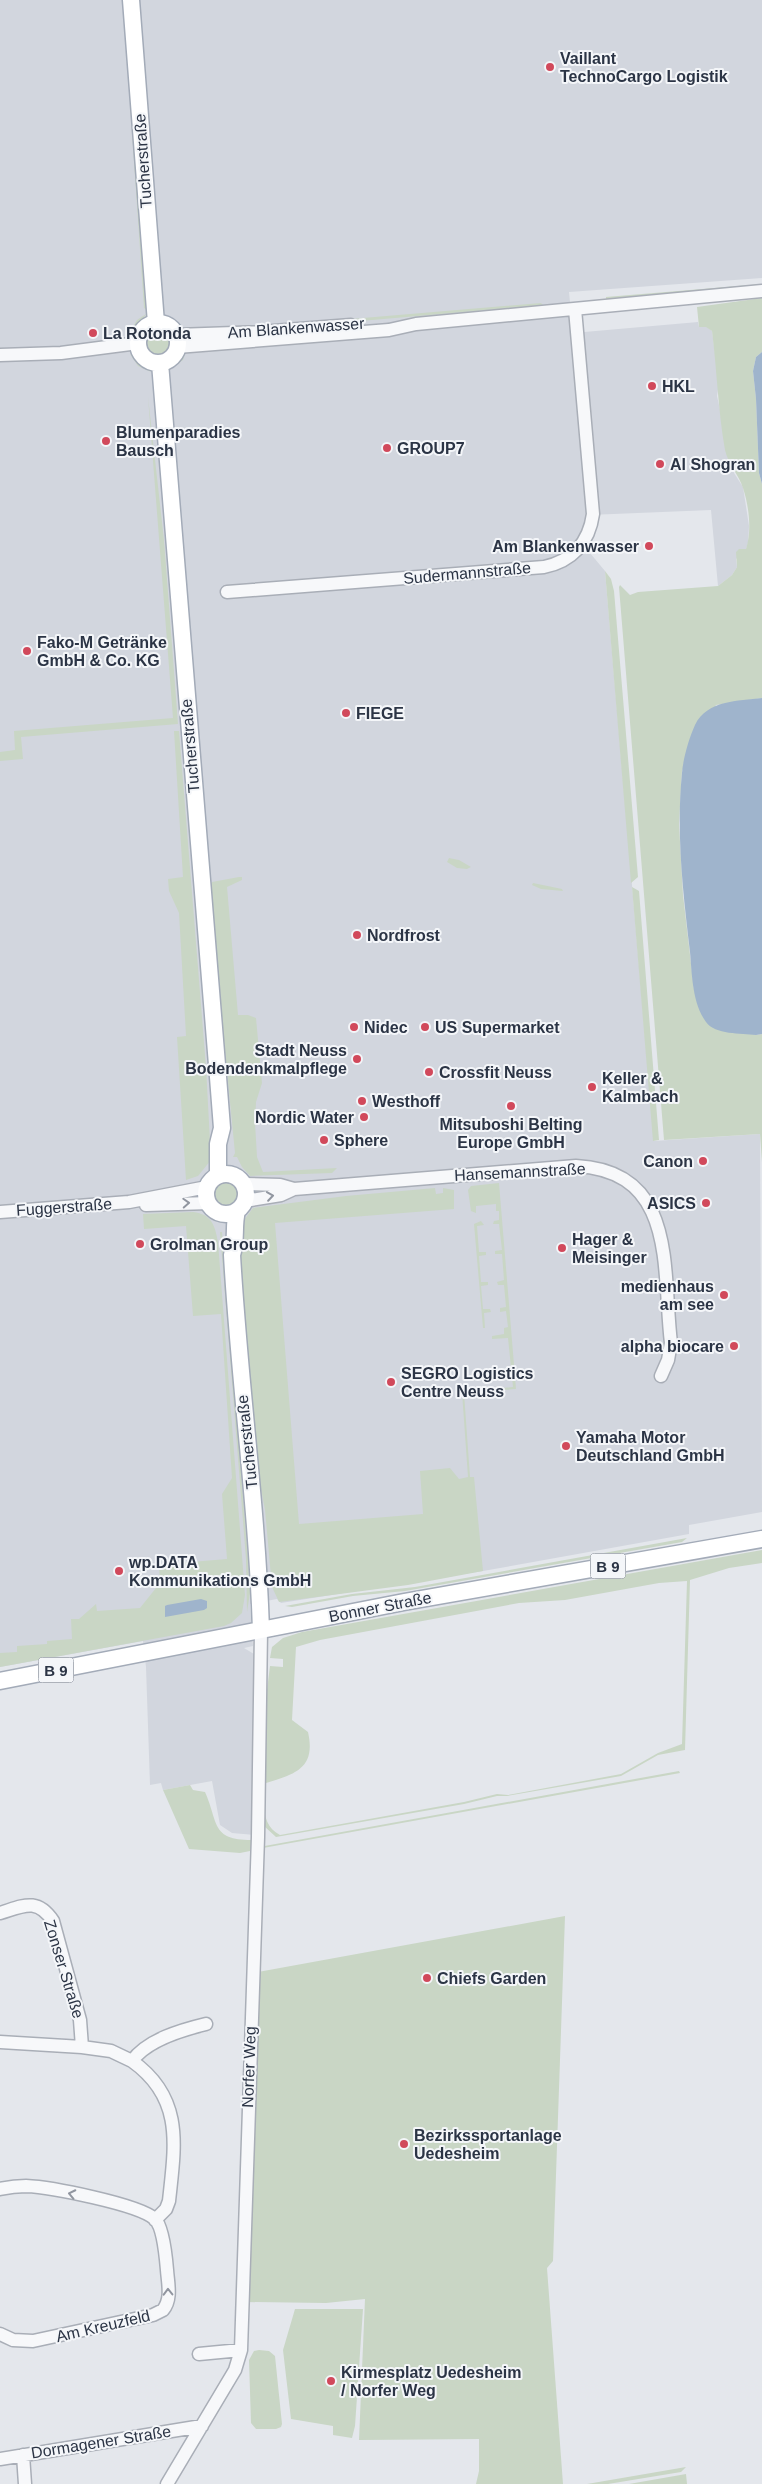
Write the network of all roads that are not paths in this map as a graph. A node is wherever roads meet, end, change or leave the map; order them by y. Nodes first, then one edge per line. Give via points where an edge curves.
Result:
1 (131, 0) edge
2 (762, 291) edge
3 (576, 310) junction
4 (156, 323) junction
5 (177, 341) junction
6 (138, 344) junction
7 (0, 356) edge
8 (160, 363) junction
9 (227, 592) dead end
10 (226, 1194) junction
11 (0, 1212) edge
12 (661, 1376) dead end
13 (762, 1539) edge
14 (261, 1630) junction
15 (0, 1680) edge
16 (0, 1913) edge
17 (206, 2024) dead end
18 (0, 2042) edge
19 (82, 2047) junction
20 (132, 2061) junction
21 (0, 2189) edge
22 (155, 2220) junction
23 (0, 2334) edge
24 (241, 2350) junction
25 (199, 2354) dead end
26 (202, 2426) junction
27 (23, 2455) junction
28 (0, 2459) edge
29 (24, 2484) edge
30 (167, 2484) edge

1 - 4 main road, Tucherstraße
2 - 3 street, Am Blankenwasser
3 - 5 street, Am Blankenwasser via 416,324 389,330
3 - 9 street, Sudermannstraße via 593,514 588,534 575,553 544,567
4 - 5 main road via 169,326
4 - 6 main road via 143,330
5 - 8 main road via 171,358
6 - 7 street
6 - 8 main road via 143,356
8 - 10 main road, Tucherstraße via 222,1128 218,1144
10 - 11 street, Fuggerstraße
10 - 12 street, Hansemannstraße via 281,1195 294,1189 566,1166 593,1168 616,1175 644,1197 660,1229 671,1343
10 - 14 main road, Tucherstraße via 226,1244 232,1255
13 - 14 main road, Bonner Straße / B 9
14 - 15 main road, Bonner Straße / B 9
14 - 24 street, Norfer Weg via 258,1837
16 - 19 street, Zonser Straße via 34,1905 44,1910 53,1921 80,2020
17 - 20 street via 163,2039
18 - 19 street
19 - 20 street via 111,2051
20 - 22 street via 154,2081 164,2095 172,2117 175,2139 169,2201
22 -> 21 street via 129,2208 45,2188 21,2186
23 -> 22 street, Am Kreuzfeld via 13,2340 33,2341 161,2312 169,2296 160,2227
24 - 25 street
24 - 26 street, Norfer Weg via 238,2366
26 - 27 street, Dormagener Straße
26 - 30 street, Norfer Weg
27 - 28 street, Dormagener Straße
27 - 29 street

